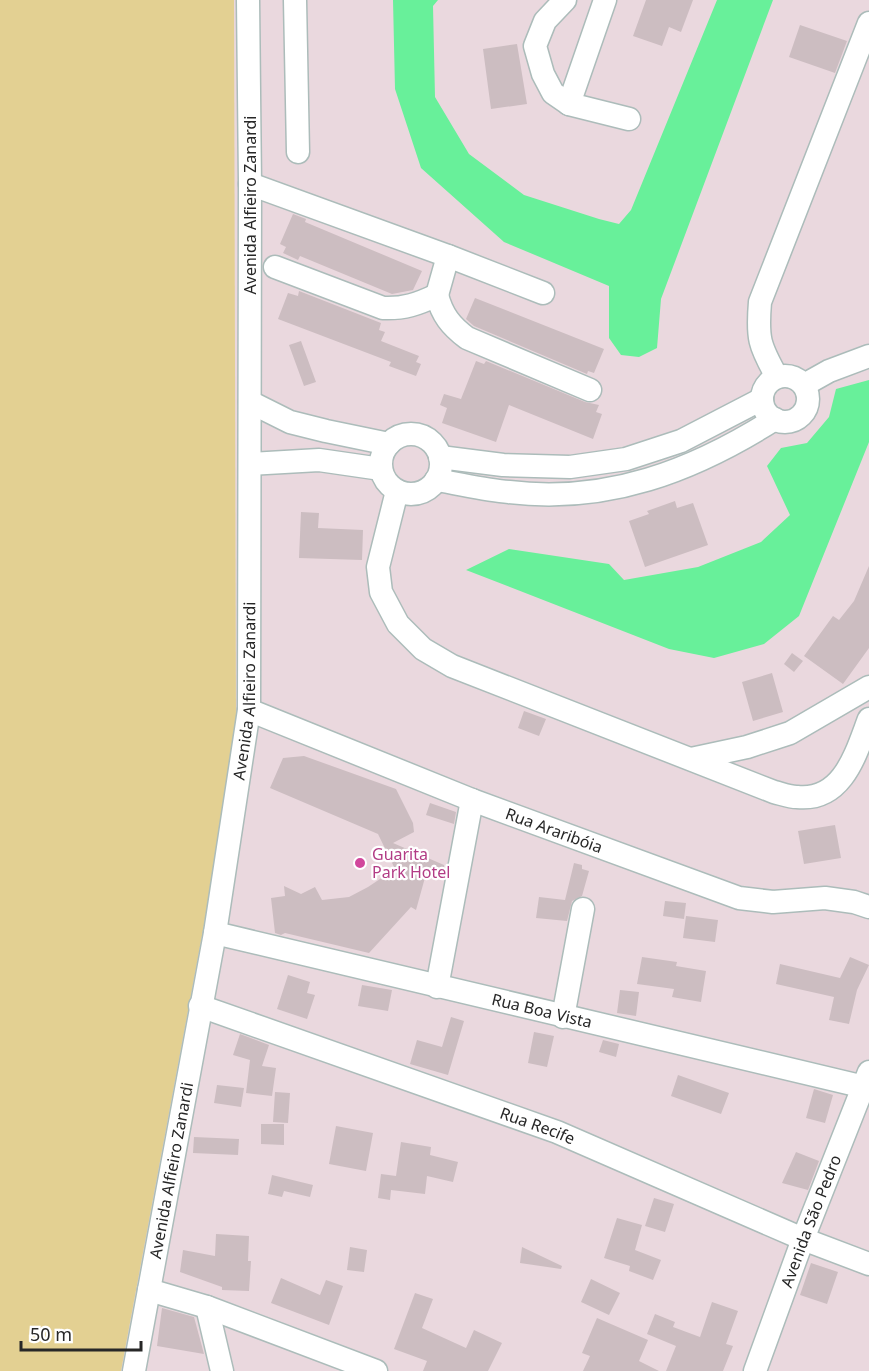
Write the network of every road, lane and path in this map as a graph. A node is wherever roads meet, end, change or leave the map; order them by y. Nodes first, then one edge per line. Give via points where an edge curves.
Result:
1 (248, 0) edge
2 (295, 0) edge
3 (565, 0) edge
4 (605, 0) edge
5 (869, 23) edge
6 (569, 104) junction
7 (629, 119) dead end
8 (298, 152) dead end
9 (250, 184) junction
10 (448, 256) junction
11 (275, 267) dead end
12 (543, 293) dead end
13 (437, 295) junction
14 (869, 356) edge
15 (777, 377) junction
16 (804, 385) junction
17 (590, 390) dead end
18 (762, 399) junction
19 (250, 402) junction
20 (775, 420) junction
21 (388, 444) junction
22 (440, 458) junction
23 (250, 464) junction
24 (381, 469) junction
25 (436, 480) junction
26 (397, 491) junction
27 (869, 687) edge
28 (249, 711) junction
29 (869, 719) edge
30 (691, 759) junction
31 (472, 800) junction
32 (869, 908) edge
33 (584, 909) dead end
34 (215, 933) junction
35 (437, 987) junction
36 (200, 1006) junction
37 (563, 1017) junction
38 (867, 1082) edge
39 (803, 1239) junction
40 (869, 1264) edge
41 (149, 1290) junction
42 (207, 1307) junction
43 (134, 1371) edge
44 (222, 1371) edge
45 (376, 1371) edge
46 (755, 1371) edge

1 - 9 street, Avenida Alfieiro Zanardi
2 - 8 street
3 - 6 street via 545,21 535,46 553,93
4 - 6 street
5 - 15 street via 760,302 758,333
6 - 7 street
9 - 10 street
9 - 19 street, Avenida Alfieiro Zanardi
10 - 12 street
10 - 13 street
11 - 13 street via 383,308 400,309
13 - 17 street via 441,312 467,338
14 - 16 street
15 - 16 street via 792,376
15 - 18 street via 766,385
16 - 20 street via 809,400 803,414 790,421
18 - 20 street via 765,411
18 - 22 street via 681,441 626,459 570,467
19 - 21 street via 290,422
19 - 23 street, Avenida Alfieiro Zanardi
20 - 25 street via 701,460 604,492 510,493
21 - 22 street via 414,434 431,441
21 - 24 street
22 - 25 street
23 - 24 street via 319,460
23 - 28 street, Avenida Alfieiro Zanardi
24 - 26 street
25 - 26 street via 423,492
26 - 30 street via 378,567 381,592 398,624 423,649 452,666
27 - 30 street via 790,733
28 - 31 street, Rua Araribóia
28 - 34 street, Avenida Alfieiro Zanardi
29 - 30 street via 851,764 839,782 822,794 798,798 774,792
31 - 32 street, Rua Araribóia via 739,898 773,902 825,898
31 - 35 street
33 - 37 street
34 - 35 street, Rua Boa Vista
34 - 36 street, Avenida Alfieiro Zanardi
35 - 37 street, Rua Boa Vista
36 - 39 street, Rua Recife via 557,1132
36 - 41 street, Avenida Alfieiro Zanardi
37 - 38 street, Rua Boa Vista
38 - 39 street, Avenida São Pedro
39 - 40 street, Rua Recife
39 - 46 street, Avenida São Pedro
41 - 42 street
41 - 43 street, Avenida Alfieiro Zanardi
42 - 44 street
42 - 45 street

